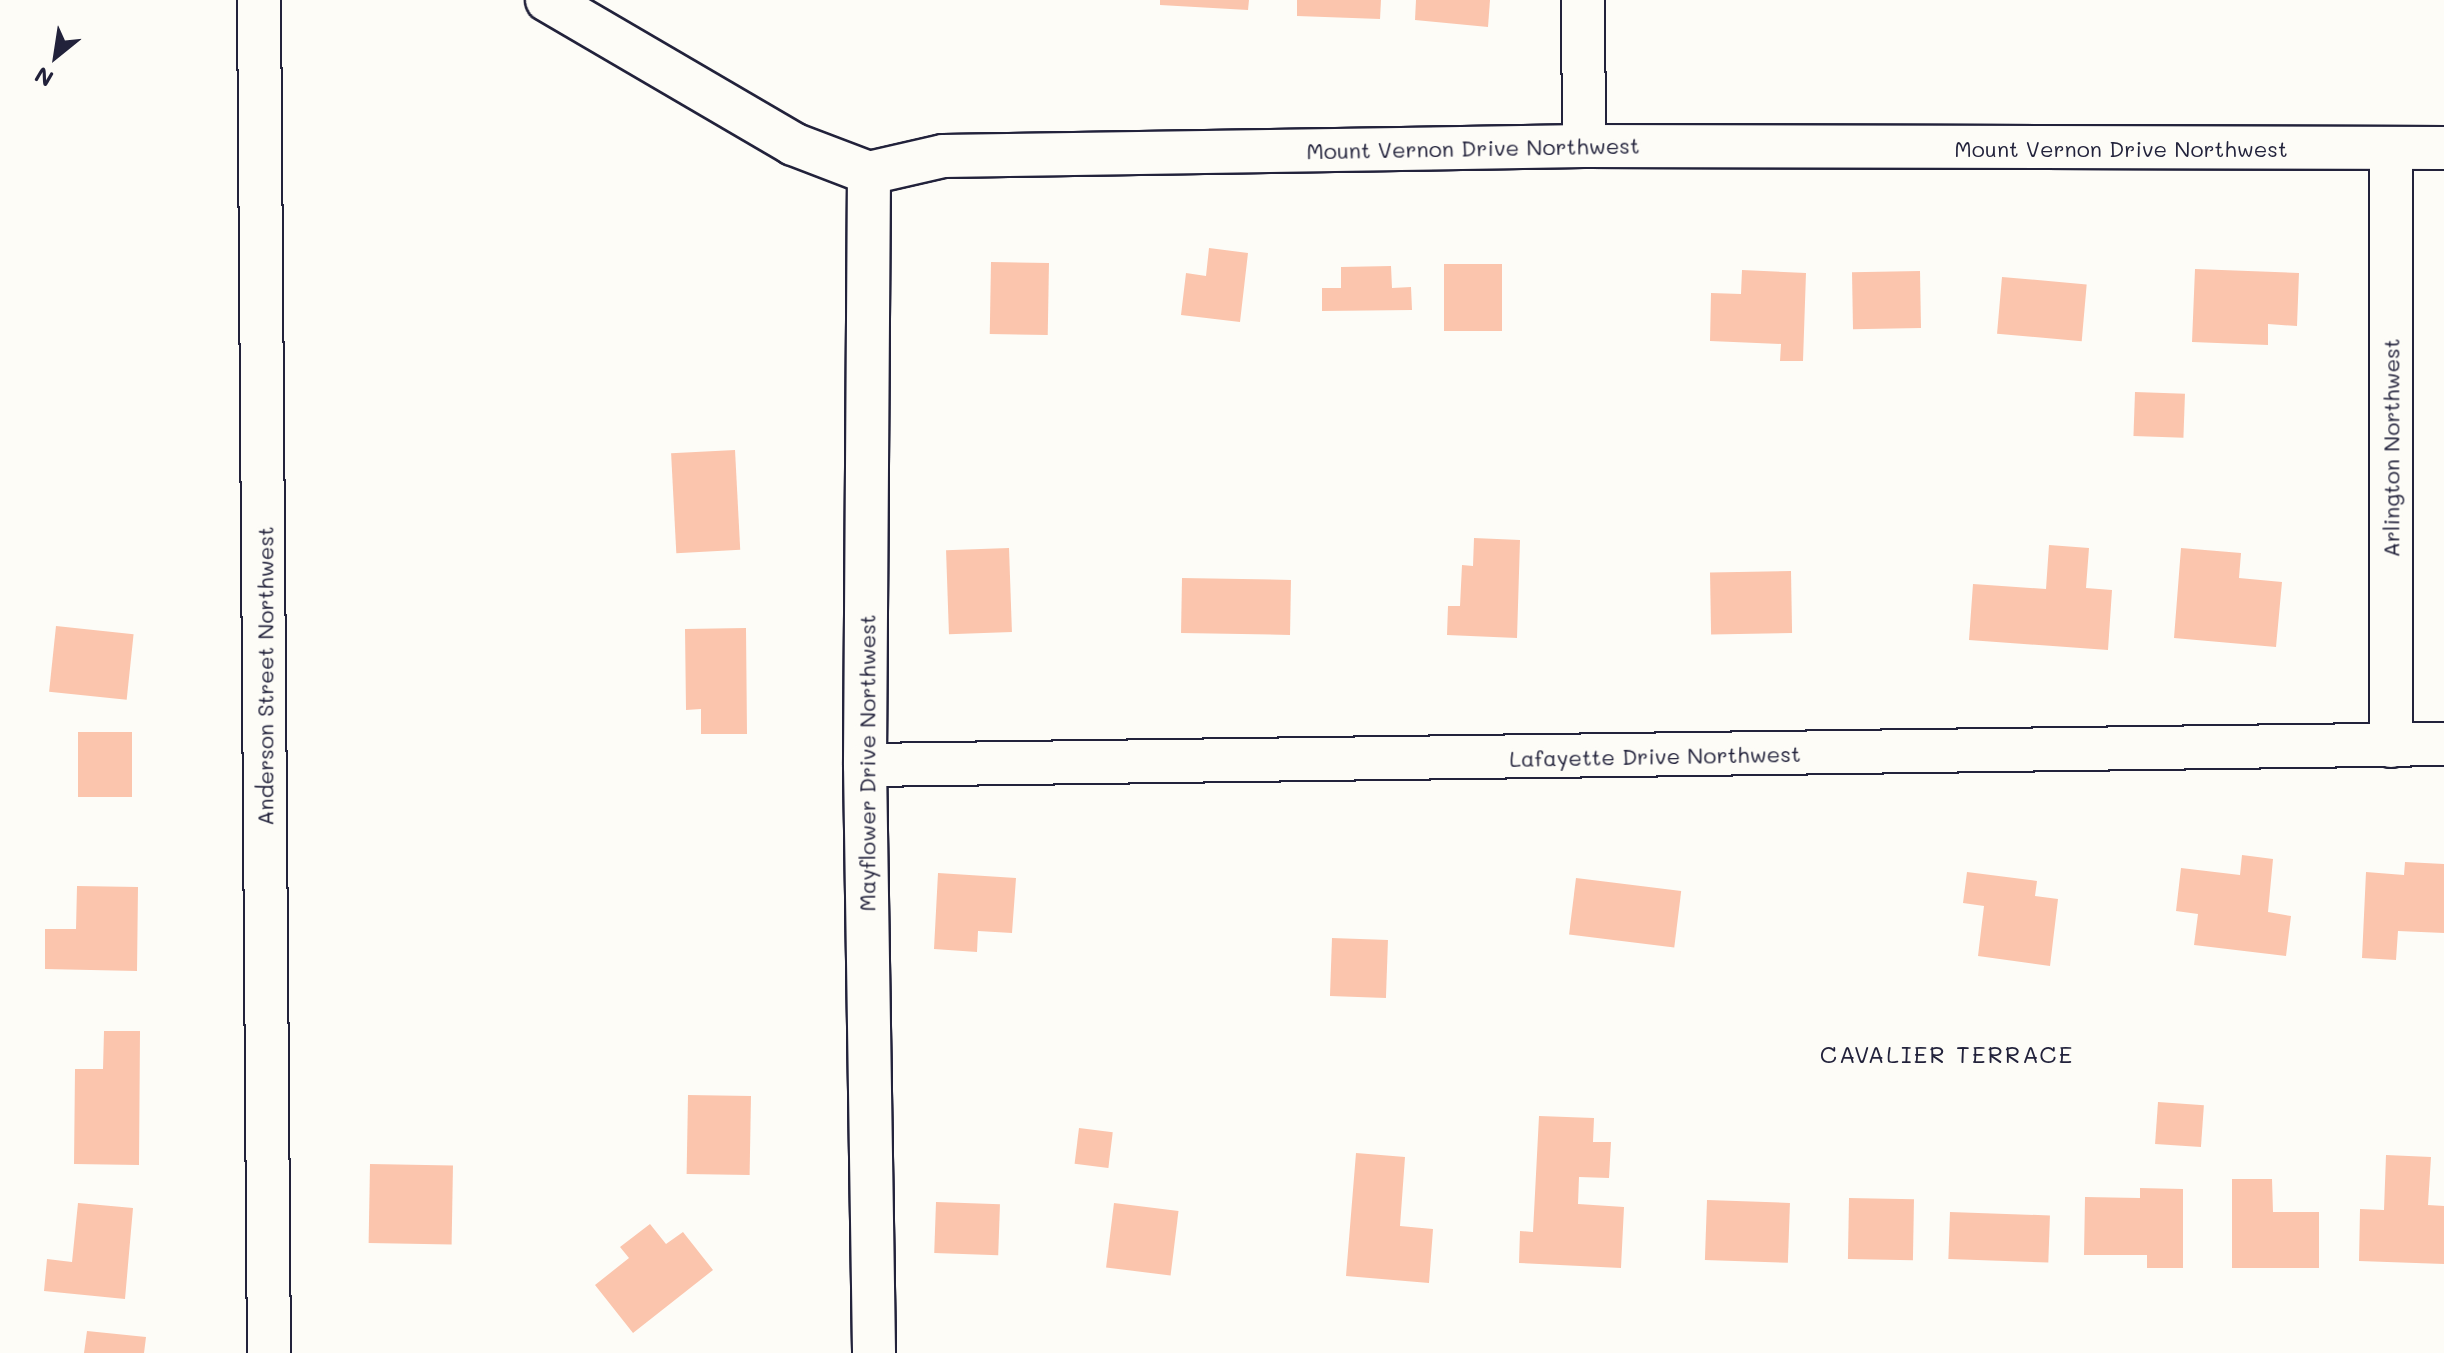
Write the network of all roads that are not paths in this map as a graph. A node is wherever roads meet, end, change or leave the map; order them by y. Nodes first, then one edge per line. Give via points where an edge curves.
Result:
1 (259, 0) edge
2 (547, 0) edge
3 (1583, 0) edge
4 (1584, 146) junction
5 (2444, 148) edge
6 (2391, 151) junction
7 (869, 173) junction
8 (2444, 744) edge
9 (2391, 746) junction
10 (865, 765) junction
11 (269, 1353) edge
12 (874, 1353) edge

1 - 11 street, Anderson Street Northwest
2 - 7 street via 793,144
3 - 4 street
4 - 6 street, Mount Vernon Drive Northwest
4 - 7 street, Mount Vernon Drive Northwest via 943,156
5 - 6 street, Mount Vernon Drive Northwest
6 - 9 street, Arlington Northwest
7 - 10 street, Mayflower Drive Northwest
8 - 9 street, Lafayette Drive Northwest
9 - 10 street, Lafayette Drive Northwest
10 - 12 street, Mayflower Drive Northwest

